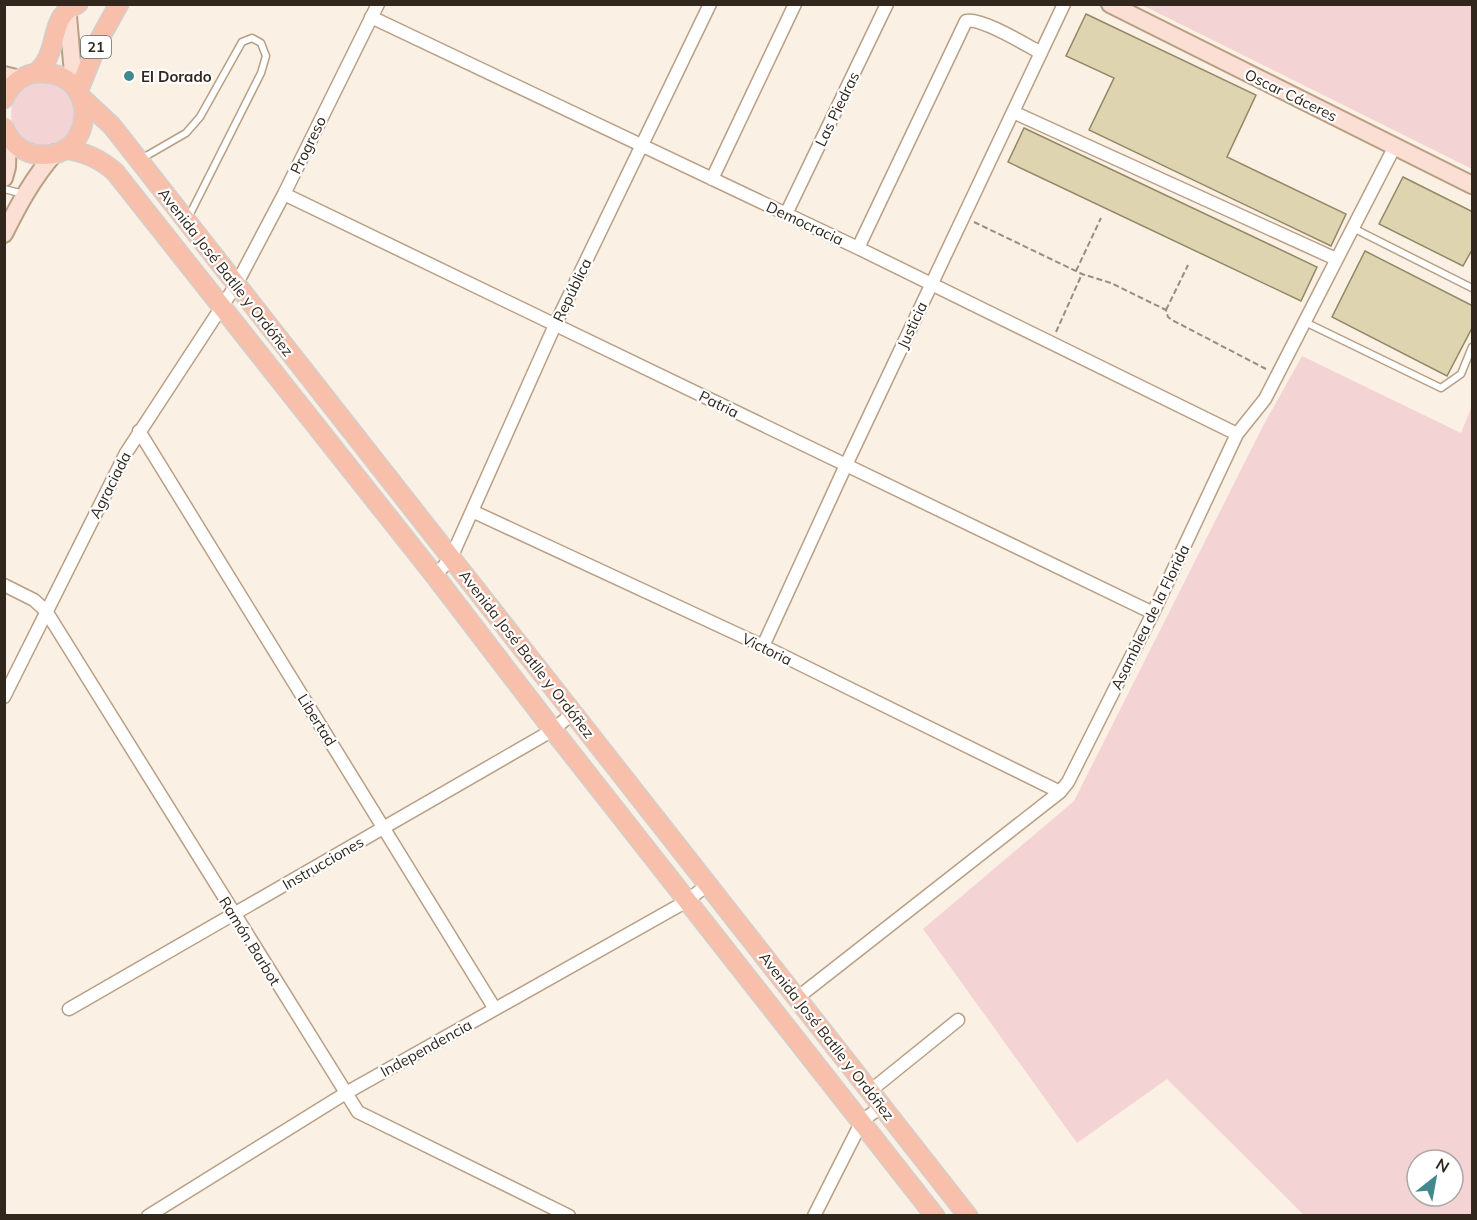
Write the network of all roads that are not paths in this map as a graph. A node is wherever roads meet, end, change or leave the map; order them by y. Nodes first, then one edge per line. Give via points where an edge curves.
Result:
1 (119, 4) edge
2 (378, 4) edge
3 (710, 4) edge
4 (795, 4) edge
5 (887, 4) edge
6 (1064, 4) edge
7 (1110, 4) edge
8 (67, 6) edge
9 (371, 17) junction
10 (1041, 53) junction
11 (20, 76) edge
12 (78, 91) junction
13 (4, 99) edge
14 (1013, 111) junction
15 (6, 132) edge
16 (642, 146) junction
17 (1395, 146) junction
18 (60, 151) junction
19 (139, 160) junction
20 (4, 178) edge
21 (712, 179) junction
22 (1473, 185) edge
23 (4, 189) edge
24 (24, 194) junction
25 (284, 194) junction
26 (786, 214) junction
27 (186, 221) junction
28 (1353, 228) junction
29 (4, 234) edge
30 (858, 248) junction
31 (1336, 259) junction
32 (932, 284) junction
33 (236, 285) junction
34 (1473, 288) edge
35 (222, 308) junction
36 (1305, 322) junction
37 (555, 325) junction
38 (1473, 347) edge
39 (138, 431) junction
40 (1237, 434) junction
41 (846, 465) junction
42 (472, 511) junction
43 (451, 558) junction
44 (435, 576) junction
45 (4, 585) edge
46 (46, 611) junction
47 (1154, 613) junction
48 (763, 646) junction
49 (4, 698) edge
50 (574, 712) junction
51 (553, 730) junction
52 (1060, 792) junction
53 (383, 828) junction
54 (707, 885) junction
55 (687, 901) junction
56 (234, 915) junction
57 (797, 998) junction
58 (69, 1009) dead end
59 (495, 1009) junction
60 (958, 1020) dead end
61 (870, 1091) junction
62 (346, 1093) junction
63 (882, 1106) junction
64 (862, 1121) junction
65 (148, 1215) edge
66 (569, 1215) edge
67 (814, 1215) edge
68 (935, 1215) edge
69 (968, 1215) edge

1 - 12 main road, 21
2 - 9 street, Progreso
3 - 16 street, República
4 - 21 street
5 - 26 street, Las Piedras
6 - 10 street, Justicia
7 - 17 street, Oscar Cáceres
8 - 11 main road via 47,61
8 - 12 street
9 - 16 street, Democracia
9 - 25 street, Progreso
10 - 14 street, Justicia
10 - 30 street via 981,23 966,21
11 - 12 main road, Avenida José Batlle y Ordóñez via 50,73 63,77
11 - 13 main road
12 - 18 main road via 85,109 81,132
12 - 19 main road, Avenida José Batlle y Ordóñez
14 - 31 street
14 - 32 street, Justicia
15 - 18 main road, Avenida José Batlle y Ordóñez via 28,153
15 - 20 street
16 - 21 street, Democracia
16 - 37 street, República
17 - 22 street, Oscar Cáceres
17 - 28 street, Asamblea de la Florida
18 - 24 street via 39,171
18 - 35 main road, Avenida José Batlle y Ordóñez via 86,153 115,172
19 - 27 main road, Avenida José Batlle y Ordóñez
19 - 27 lane via 186,134 200,117 242,42 252,38 261,43 266,56 261,73
21 - 26 street, Democracia
23 - 24 lane
24 - 29 street
25 - 33 street, Progreso
25 - 37 street, Patria
26 - 30 street, Democracia
27 - 33 main road, Avenida José Batlle y Ordóñez
28 - 31 street, Asamblea de la Florida
28 - 34 lane
30 - 32 street, Democracia
31 - 36 street, Asamblea de la Florida
32 - 40 street, Democracia
32 - 41 street, Justicia
33 - 35 street, Agraciada
33 - 43 main road, Avenida José Batlle y Ordóñez
35 - 39 street, Agraciada
35 - 44 main road, Avenida José Batlle y Ordóñez
36 - 38 lane via 1441,388 1461,374
36 - 40 street, Asamblea de la Florida via 1265,399
37 - 41 street, Patria
37 - 42 street, República
39 - 46 street, Agraciada
39 - 53 street, Libertad
40 - 47 street, Asamblea de la Florida
41 - 47 street, Patria
41 - 48 street, Justicia
42 - 43 street, República
42 - 48 street, Victoria
43 - 44 street, República
43 - 50 main road, Avenida José Batlle y Ordóñez
44 - 51 main road, Avenida José Batlle y Ordóñez
45 - 46 street, Ramón Barbot via 34,600
46 - 49 street, Agraciada
46 - 56 street, Ramón Barbot
47 - 52 street, Asamblea de la Florida
48 - 52 street, Victoria
50 - 51 street, Instrucciones
50 - 54 main road, Avenida José Batlle y Ordóñez
51 - 53 street, Instrucciones
51 - 55 main road, Avenida José Batlle y Ordóñez
52 - 57 street, Asamblea de la Florida
53 - 56 street, Instrucciones
53 - 59 street, Libertad
54 - 55 street, Independencia
54 - 57 main road, Avenida José Batlle y Ordóñez
55 - 59 street, Independencia
55 - 64 main road, Avenida José Batlle y Ordóñez
56 - 58 street, Instrucciones
56 - 62 street, Ramón Barbot
57 - 61 main road, Avenida José Batlle y Ordóñez
59 - 62 street, Independencia
60 - 61 street
61 - 63 main road, Avenida José Batlle y Ordóñez
62 - 65 street, Independencia
62 - 66 street, Ramón Barbot via 358,1112
63 - 64 street
63 - 69 main road, Avenida José Batlle y Ordóñez
64 - 67 street
64 - 68 main road, Avenida José Batlle y Ordóñez

